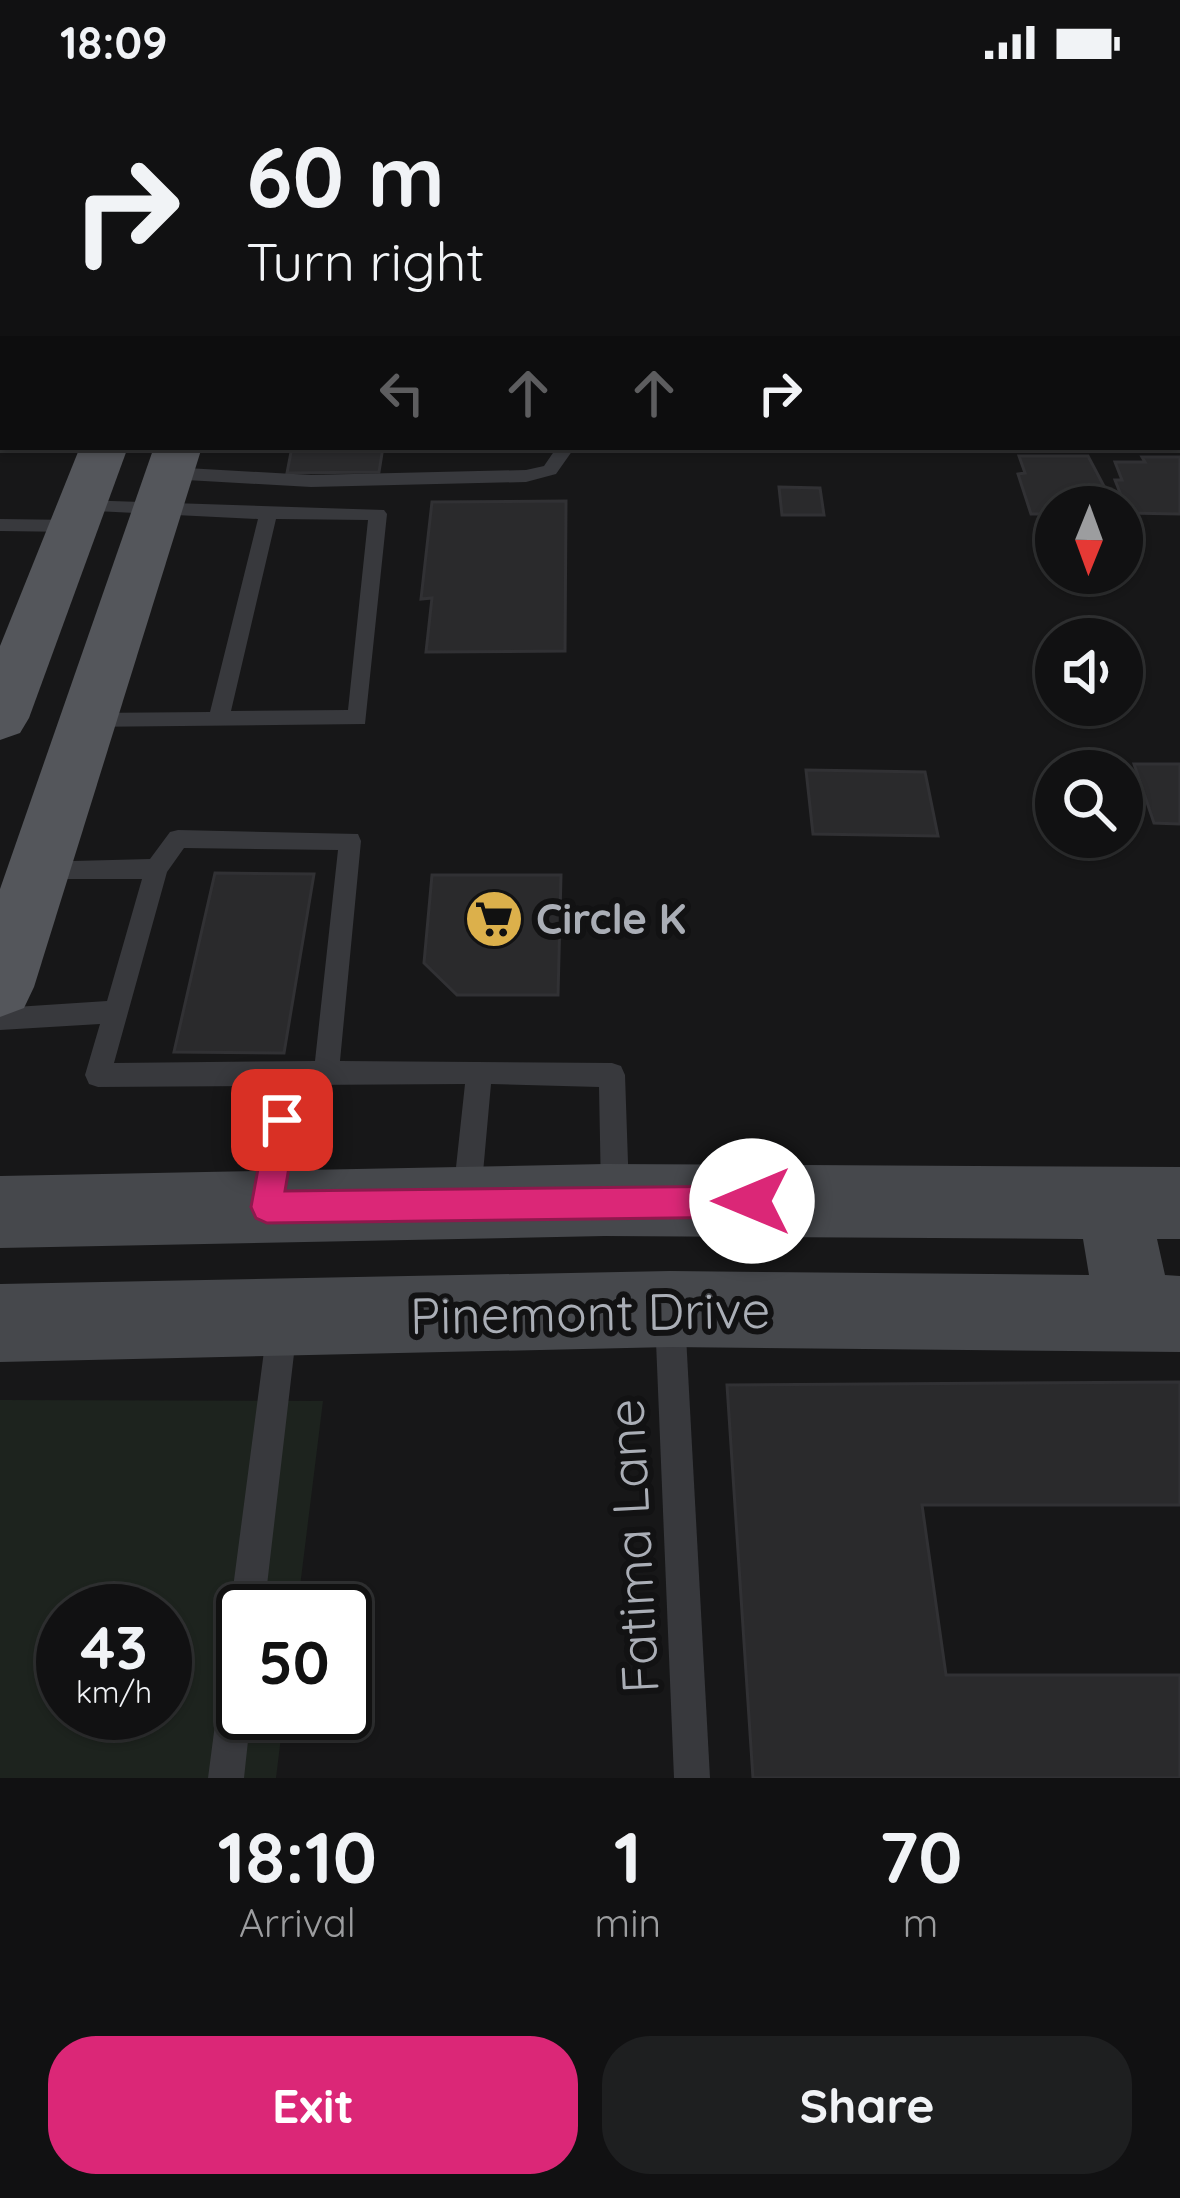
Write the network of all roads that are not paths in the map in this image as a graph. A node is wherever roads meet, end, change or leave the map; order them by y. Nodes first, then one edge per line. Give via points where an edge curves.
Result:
1 (103, 450) edge
2 (564, 450) edge
3 (168, 476) edge
4 (268, 513) junction
5 (77, 516) junction
6 (0, 525) edge
7 (0, 718) edge
8 (219, 720) junction
9 (88, 721) junction
10 (39, 869) junction
11 (156, 869) junction
12 (0, 987) edge
13 (116, 1012) junction
14 (0, 1019) edge
15 (479, 1072) junction
16 (326, 1075) junction
17 (289, 1076) junction
18 (616, 1201) junction
19 (466, 1203) junction
20 (1147, 1203) edge
21 (267, 1207) junction
22 (0, 1212) edge
23 (670, 1309) junction
24 (1158, 1314) edge
25 (283, 1318) junction
26 (0, 1323) edge
27 (250, 1584) edge
28 (231, 1740) edge
29 (226, 1778) edge
30 (692, 1778) edge

1 - 5 main road
2 - 3 lane via 550,470 526,476
3 - 4 lane
3 - 5 lane
3 - 9 main road
4 - 8 lane
4 - 8 lane via 378,514 358,718
5 - 6 lane
5 - 7 main road
8 - 9 lane
9 - 10 main road
10 - 11 lane
10 - 12 main road
11 - 13 lane
11 - 16 lane via 178,839 350,842
13 - 14 lane
13 - 17 lane via 98,1075
15 - 16 lane
15 - 18 lane via 612,1075
15 - 19 lane
16 - 17 lane
17 - 21 lane
18 - 19 main road
18 - 20 main road
19 - 21 main road
20 - 24 main road
21 - 22 main road
23 - 24 main road, Pinemont Drive
23 - 25 main road, Pinemont Drive
23 - 30 lane, Fatima Lane
25 - 26 main road, Pinemont Drive
25 - 27 lane
28 - 29 lane

